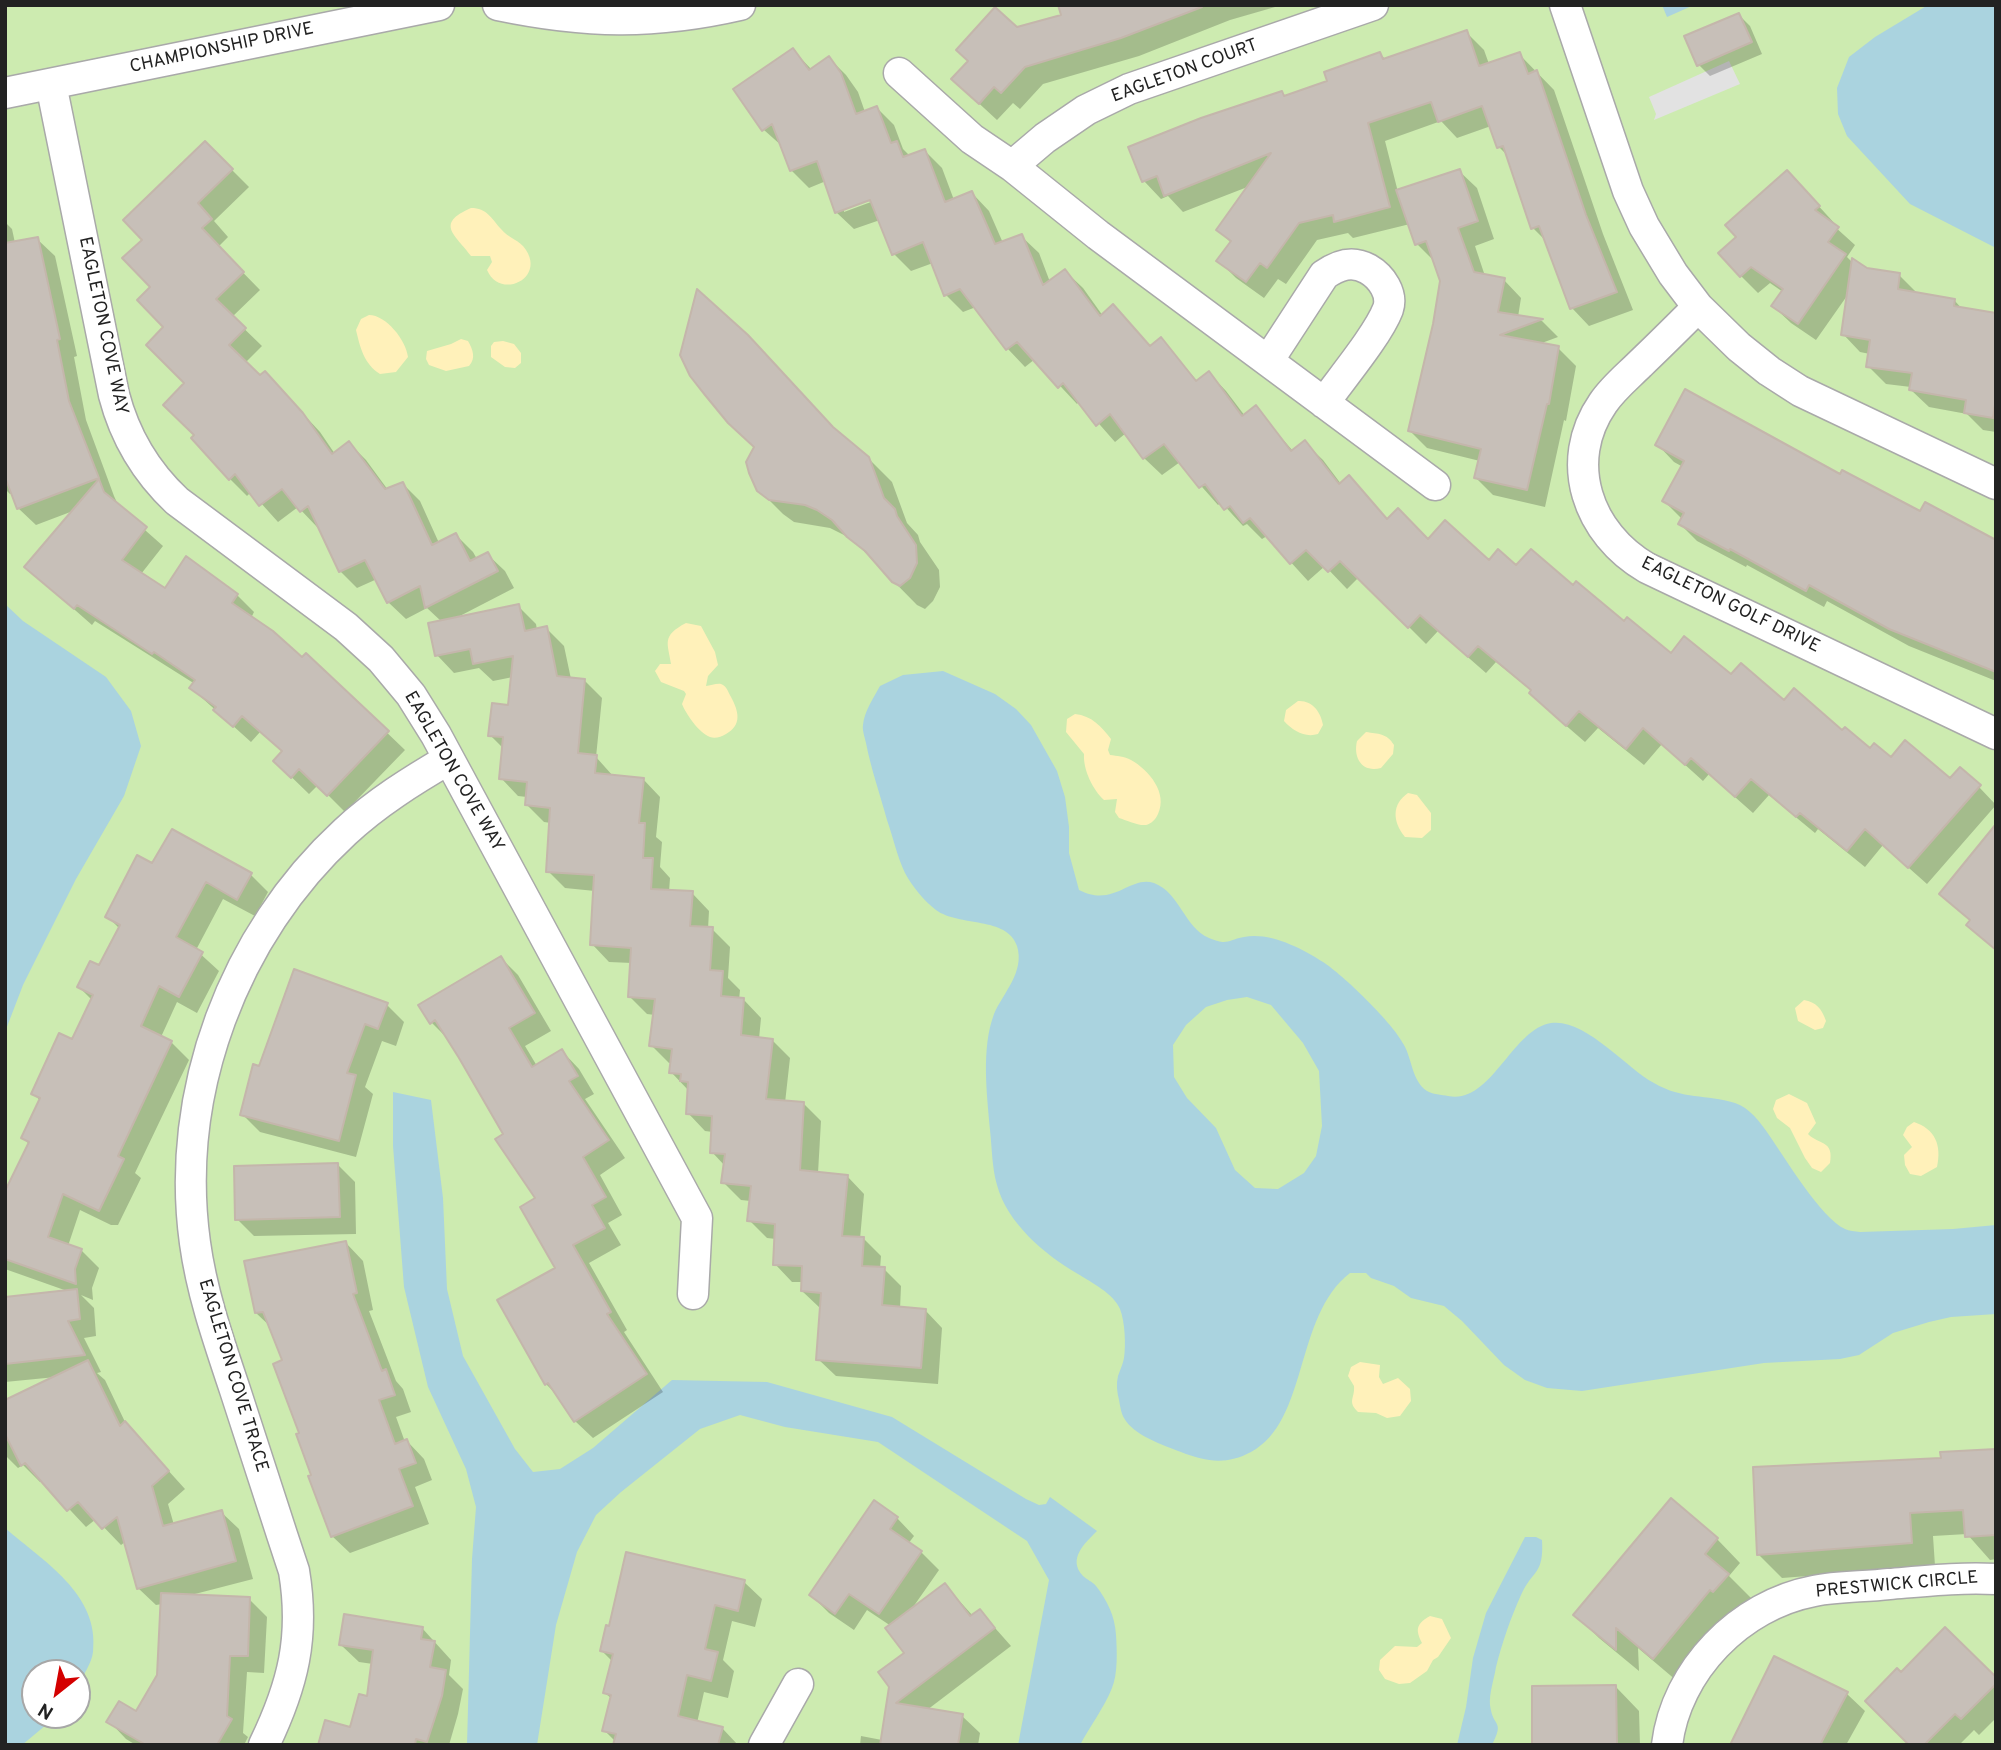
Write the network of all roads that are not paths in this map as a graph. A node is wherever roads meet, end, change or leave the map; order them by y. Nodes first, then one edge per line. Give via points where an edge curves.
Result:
1 (439, 5) edge
2 (498, 5) edge
3 (740, 5) edge
4 (1373, 5) edge
5 (1564, 5) edge
6 (899, 73) dead end
7 (51, 84) junction
8 (5, 93) edge
9 (1012, 166) junction
10 (1698, 307) junction
11 (1268, 361) junction
12 (1324, 403) junction
13 (1996, 484) edge
14 (1435, 485) dead end
15 (1996, 734) edge
16 (449, 759) junction
17 (693, 1294) dead end
18 (1996, 1579) edge
19 (798, 1684) dead end
20 (264, 1745) edge
21 (764, 1745) edge
22 (1667, 1745) edge

1 - 7 street, CHAMPIONSHIP DRIVE
2 - 3 street via 624,21 698,15
4 - 9 street, EAGLETON COURT via 1129,89 1086,110
5 - 10 street via 1628,191 1644,226
6 - 9 street via 972,139
7 - 8 street, CHAMPIONSHIP DRIVE
7 - 16 street, EAGLETON COVE WAY via 114,396 135,451 177,501 346,627 381,659 411,695
9 - 11 street
10 - 13 street via 1739,347 1800,391
10 - 15 street, EAGLETON GOLF DRIVE via 1616,387 1594,419 1583,458 1587,494 1603,530 1616,546 1647,568
11 - 12 street
11 - 12 street via 1324,275 1349,263 1367,268 1381,279 1388,307
12 - 14 street
16 - 17 street, EAGLETON COVE WAY via 697,1218
16 - 20 street, EAGLETON COVE TRACE via 376,806 302,877 265,927 236,981 202,1078 192,1152 195,1241 206,1302 297,1590 299,1628 293,1671
18 - 22 street, PRESTWICK CIRCLE via 1964,1577 1813,1591 1768,1606 1732,1630 1702,1661 1680,1698
19 - 21 street

